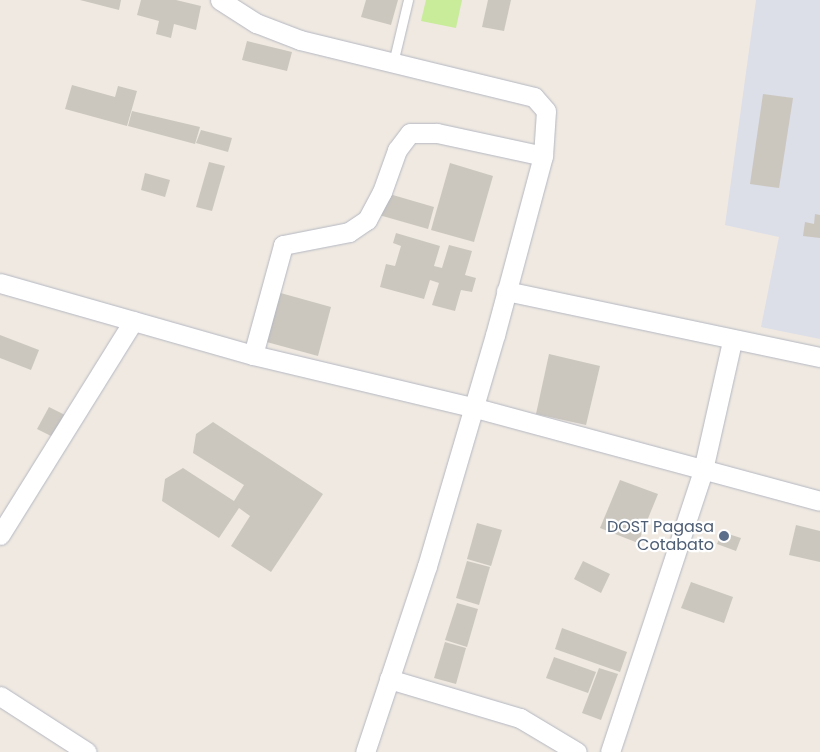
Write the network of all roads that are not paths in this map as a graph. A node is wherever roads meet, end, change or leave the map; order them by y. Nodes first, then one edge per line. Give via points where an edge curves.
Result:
1 (220, 0) edge
2 (408, 0) edge
3 (393, 63) junction
4 (543, 156) junction
5 (0, 283) edge
6 (506, 291) junction
7 (133, 321) junction
8 (732, 341) junction
9 (253, 356) junction
10 (820, 358) edge
11 (472, 407) junction
12 (703, 470) junction
13 (820, 501) edge
14 (0, 536) edge
15 (389, 679) junction
16 (0, 696) edge
17 (67, 746) edge
18 (87, 752) edge
19 (365, 752) edge
20 (577, 752) edge
21 (610, 752) edge

1 - 3 street via 256,22 300,40
2 - 3 lane
3 - 4 street via 534,97 546,112
4 - 6 street
4 - 9 street via 437,133 410,133 396,150 382,192 366,220 349,232 283,245
5 - 7 street
6 - 8 street
6 - 11 street
7 - 9 street
7 - 14 street
8 - 10 street
8 - 12 street
9 - 11 street
11 - 12 street
11 - 15 street via 427,566
12 - 13 street
12 - 21 street
15 - 19 street
15 - 20 street via 520,718
16 - 17 street
17 - 18 street

